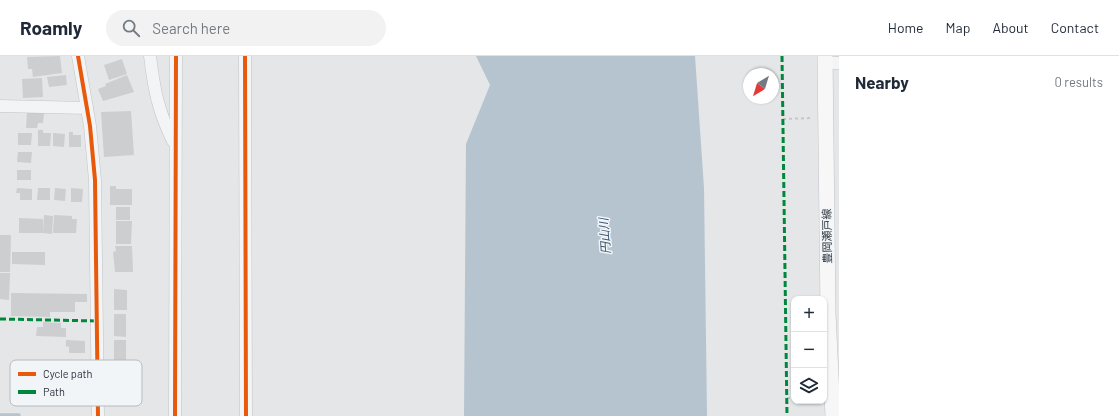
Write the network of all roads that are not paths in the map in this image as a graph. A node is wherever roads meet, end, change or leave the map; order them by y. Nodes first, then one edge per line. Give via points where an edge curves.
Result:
1 (78, 56) edge
2 (150, 56) edge
3 (176, 56) edge
4 (245, 56) edge
5 (829, 61) edge
6 (0, 106) edge
7 (87, 108) junction
8 (175, 144) junction
9 (834, 313) edge
10 (98, 360) edge
11 (98, 406) edge
12 (98, 416) edge
13 (175, 416) edge
14 (246, 416) edge
15 (833, 416) edge

1 - 7 street
2 - 8 street via 155,94
3 - 8 street
4 - 14 street
5 - 9 main road, 豊岡瀬戸線 via 826,118
6 - 7 street
7 - 10 street via 96,187
8 - 13 street
9 - 15 main road, 豊岡瀬戸線
11 - 12 street

